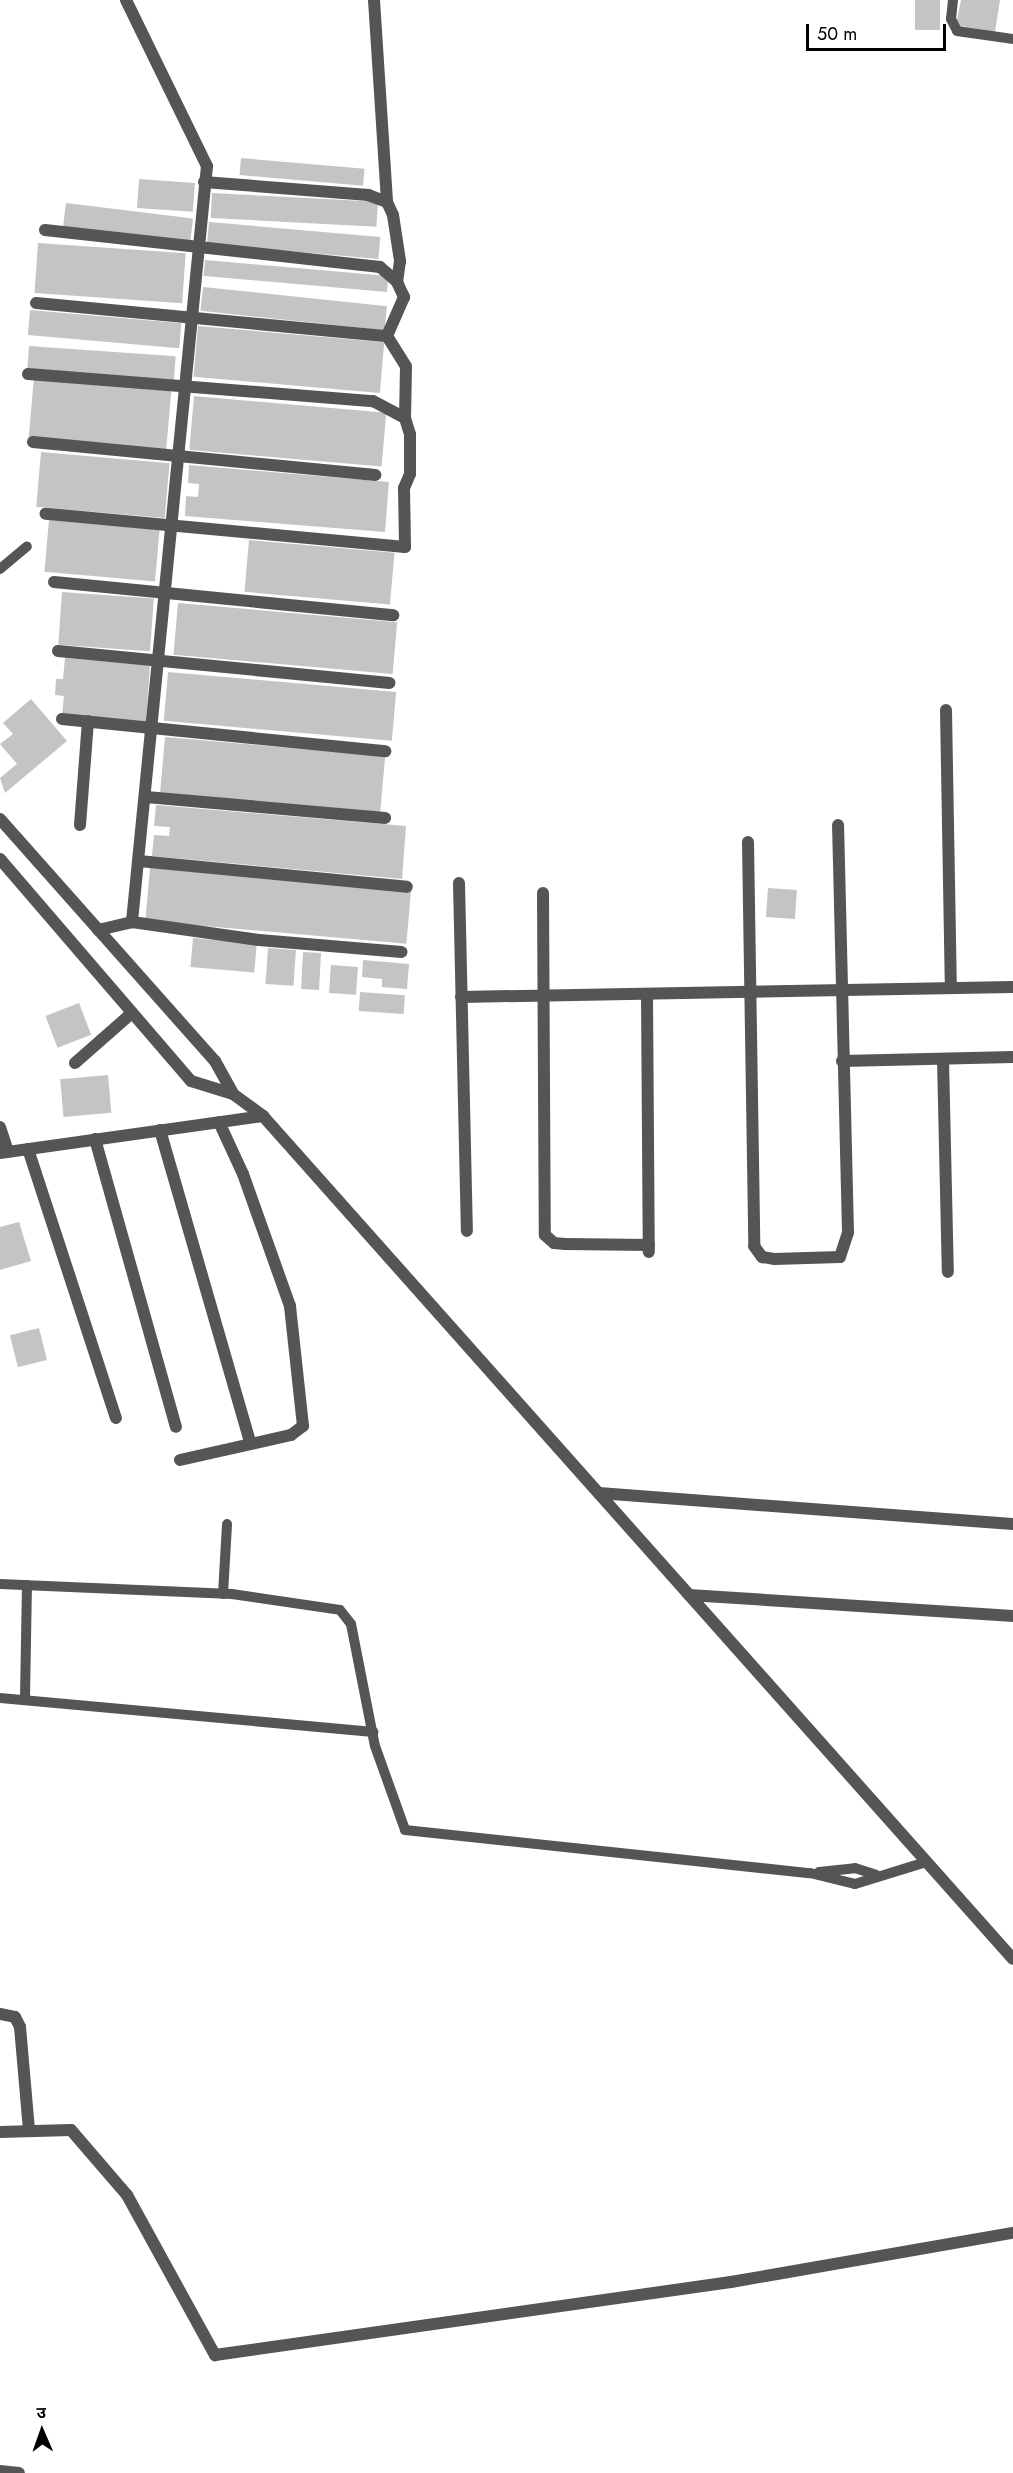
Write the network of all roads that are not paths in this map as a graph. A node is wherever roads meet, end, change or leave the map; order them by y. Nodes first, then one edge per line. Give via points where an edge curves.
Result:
1 (126, 0) edge
2 (374, 0) edge
3 (953, 0) edge
4 (1013, 39) edge
5 (204, 182) junction
6 (387, 202) junction
7 (45, 230) dead end
8 (197, 250) junction
9 (397, 282) junction
10 (36, 303) dead end
11 (191, 319) junction
12 (387, 336) junction
13 (28, 374) dead end
14 (185, 386) junction
15 (405, 418) junction
16 (33, 442) dead end
17 (178, 457) junction
18 (375, 475) dead end
19 (46, 514) dead end
20 (172, 524) junction
21 (27, 546) dead end
22 (0, 569) edge
23 (54, 582) dead end
24 (165, 594) junction
25 (393, 615) dead end
26 (58, 651) dead end
27 (159, 660) junction
28 (389, 683) dead end
29 (946, 710) dead end
30 (62, 718) dead end
31 (88, 721) junction
32 (153, 728) junction
33 (385, 751) dead end
34 (146, 797) junction
35 (385, 818) dead end
36 (0, 819) edge
37 (80, 825) dead end
38 (838, 825) dead end
39 (748, 842) dead end
40 (0, 859) edge
41 (139, 861) junction
42 (459, 883) dead end
43 (407, 887) dead end
44 (543, 893) dead end
45 (132, 922) junction
46 (98, 930) junction
47 (401, 952) dead end
48 (1013, 987) edge
49 (951, 988) junction
50 (840, 990) junction
51 (749, 992) junction
52 (647, 995) junction
53 (461, 997) junction
54 (542, 998) junction
55 (132, 1013) junction
56 (1013, 1057) edge
57 (943, 1059) junction
58 (842, 1061) junction
59 (75, 1063) dead end
60 (233, 1094) junction
61 (263, 1116) junction
62 (219, 1122) junction
63 (0, 1127) edge
64 (160, 1130) junction
65 (95, 1139) junction
66 (28, 1149) junction
67 (4, 1152) edge
68 (467, 1231) dead end
69 (948, 1272) dead end
70 (116, 1418) dead end
71 (176, 1427) dead end
72 (250, 1442) junction
73 (180, 1460) dead end
74 (599, 1493) junction
75 (227, 1524) dead end
76 (1013, 1524) edge
77 (0, 1584) edge
78 (27, 1585) junction
79 (223, 1594) junction
80 (689, 1595) junction
81 (1013, 1616) edge
82 (0, 1698) edge
83 (25, 1698) junction
84 (373, 1732) junction
85 (926, 1862) junction
86 (1013, 1959) edge
87 (0, 2014) edge
88 (28, 2130) junction
89 (0, 2132) edge
90 (1013, 2234) edge
91 (0, 2471) edge
92 (19, 2473) edge

1 - 5 street via 207,166
2 - 6 street
3 - 4 lane via 951,19 957,31
5 - 6 street via 368,195
5 - 8 street
6 - 9 street via 393,215 400,261
7 - 8 street
8 - 9 street via 380,267
8 - 11 street
9 - 12 street via 404,297
10 - 11 street
11 - 12 street
11 - 14 street
12 - 15 street via 406,367
13 - 14 street
14 - 15 street via 373,401
14 - 17 street
15 - 20 street via 410,434 410,474 404,488 405,547
16 - 17 street
17 - 18 street
17 - 20 street
19 - 20 street
20 - 24 street
21 - 22 lane
23 - 24 street
24 - 25 street
24 - 27 street
26 - 27 street
27 - 28 street
27 - 32 street
29 - 49 street
30 - 31 street
31 - 32 street
31 - 37 street
32 - 33 street
32 - 34 street
34 - 35 street
34 - 41 street
36 - 46 street
38 - 50 street
39 - 51 street
40 - 55 street
41 - 43 street
41 - 45 street
42 - 53 street
44 - 54 street
45 - 46 street
45 - 47 street via 259,940
46 - 60 street via 215,1061
48 - 49 street
49 - 50 street
50 - 51 street
50 - 58 street
51 - 52 street
51 - 58 street via 754,1246 762,1257 840,1257 845,1249 848,1232
52 - 54 street
52 - 54 street via 649,1249 565,1245 554,1243 545,1235
53 - 54 street
53 - 68 street
55 - 59 street
55 - 60 street via 191,1081
56 - 57 street
57 - 58 street
57 - 69 street
60 - 61 street
61 - 62 street
61 - 74 street
62 - 64 street
62 - 72 street via 243,1174 290,1306 303,1403 303,1426 291,1434
63 - 67 street
64 - 65 street
64 - 72 street
65 - 66 street
65 - 71 street
66 - 67 street
66 - 70 street
72 - 73 street
74 - 76 street
74 - 80 street
75 - 79 lane
77 - 78 lane
78 - 79 lane
78 - 83 lane
79 - 84 lane via 340,1610 351,1624
80 - 81 street
80 - 85 street
82 - 83 lane
83 - 84 lane
84 - 85 lane via 405,1830 810,1873 855,1884
85 - 86 street
87 - 88 street via 15,2017 20,2027
88 - 89 street
88 - 90 street via 71,2130 127,2195 215,2355 731,2282
91 - 92 street

